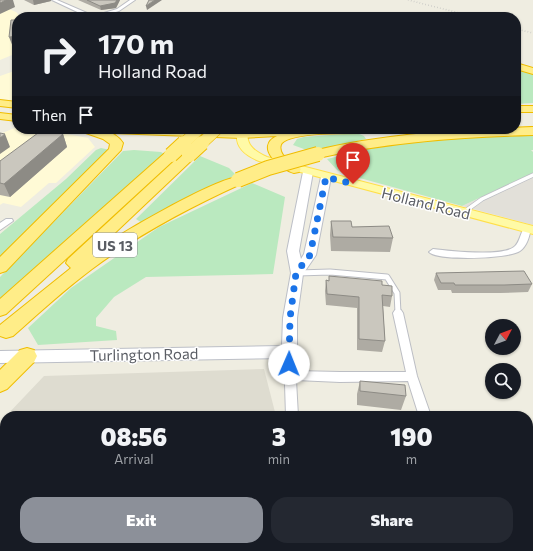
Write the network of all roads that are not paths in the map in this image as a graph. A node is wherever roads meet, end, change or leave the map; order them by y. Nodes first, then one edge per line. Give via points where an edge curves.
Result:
1 (54, 0) edge
2 (133, 0) edge
3 (82, 12) edge
4 (111, 12) edge
5 (521, 67) edge
6 (533, 71) edge
7 (0, 103) edge
8 (12, 104) edge
9 (533, 109) edge
10 (521, 110) edge
11 (0, 116) edge
12 (12, 117) edge
13 (521, 123) edge
14 (533, 123) edge
15 (521, 131) edge
16 (533, 131) edge
17 (100, 134) edge
18 (194, 134) edge
19 (212, 134) edge
20 (242, 134) edge
21 (294, 134) edge
22 (456, 134) edge
23 (294, 169) junction
24 (308, 172) junction
25 (533, 175) edge
26 (326, 177) junction
27 (464, 212) junction
28 (9, 221) dead end
29 (0, 227) edge
30 (530, 230) edge
31 (433, 252) dead end
32 (0, 267) edge
33 (296, 273) junction
34 (0, 309) edge
35 (398, 313) joint
36 (3, 333) edge
37 (288, 352) junction
38 (27, 356) junction
39 (0, 357) edge
40 (289, 375) junction
41 (412, 376) junction
42 (0, 382) edge
43 (292, 411) edge
44 (423, 411) edge

1 - 3 street
2 - 4 street via 128,5
5 - 6 highway
7 - 8 highway
9 - 10 highway
11 - 12 highway
13 - 14 highway
15 - 16 highway, US 13, bridge
17 - 32 highway via 115,140 115,150
18 - 34 highway, US 13, bridge
19 - 36 highway, bridge via 52,283
20 - 23 main road, Holland Road via 241,142 251,153
21 - 23 highway via 284,136 274,147 276,157
22 - 36 highway, US 13, bridge via 353,146 268,168 238,180 175,209 113,247 59,286
23 - 24 main road, Holland Road
24 - 26 main road, Holland Road
24 - 33 street via 293,251
25 - 27 lane via 482,199
26 - 27 main road, Holland Road
26 - 33 street via 310,255
27 - 30 main road, Holland Road
28 - 29 street
30 - 31 street via 515,251 465,255
33 - 35 lane via 330,272 387,277 397,293
33 - 37 street
35 - 41 street
37 - 38 street, Turlington Road
37 - 40 street
38 - 39 street, Turlington Road
38 - 42 highway
40 - 41 street
40 - 43 street
41 - 44 street

